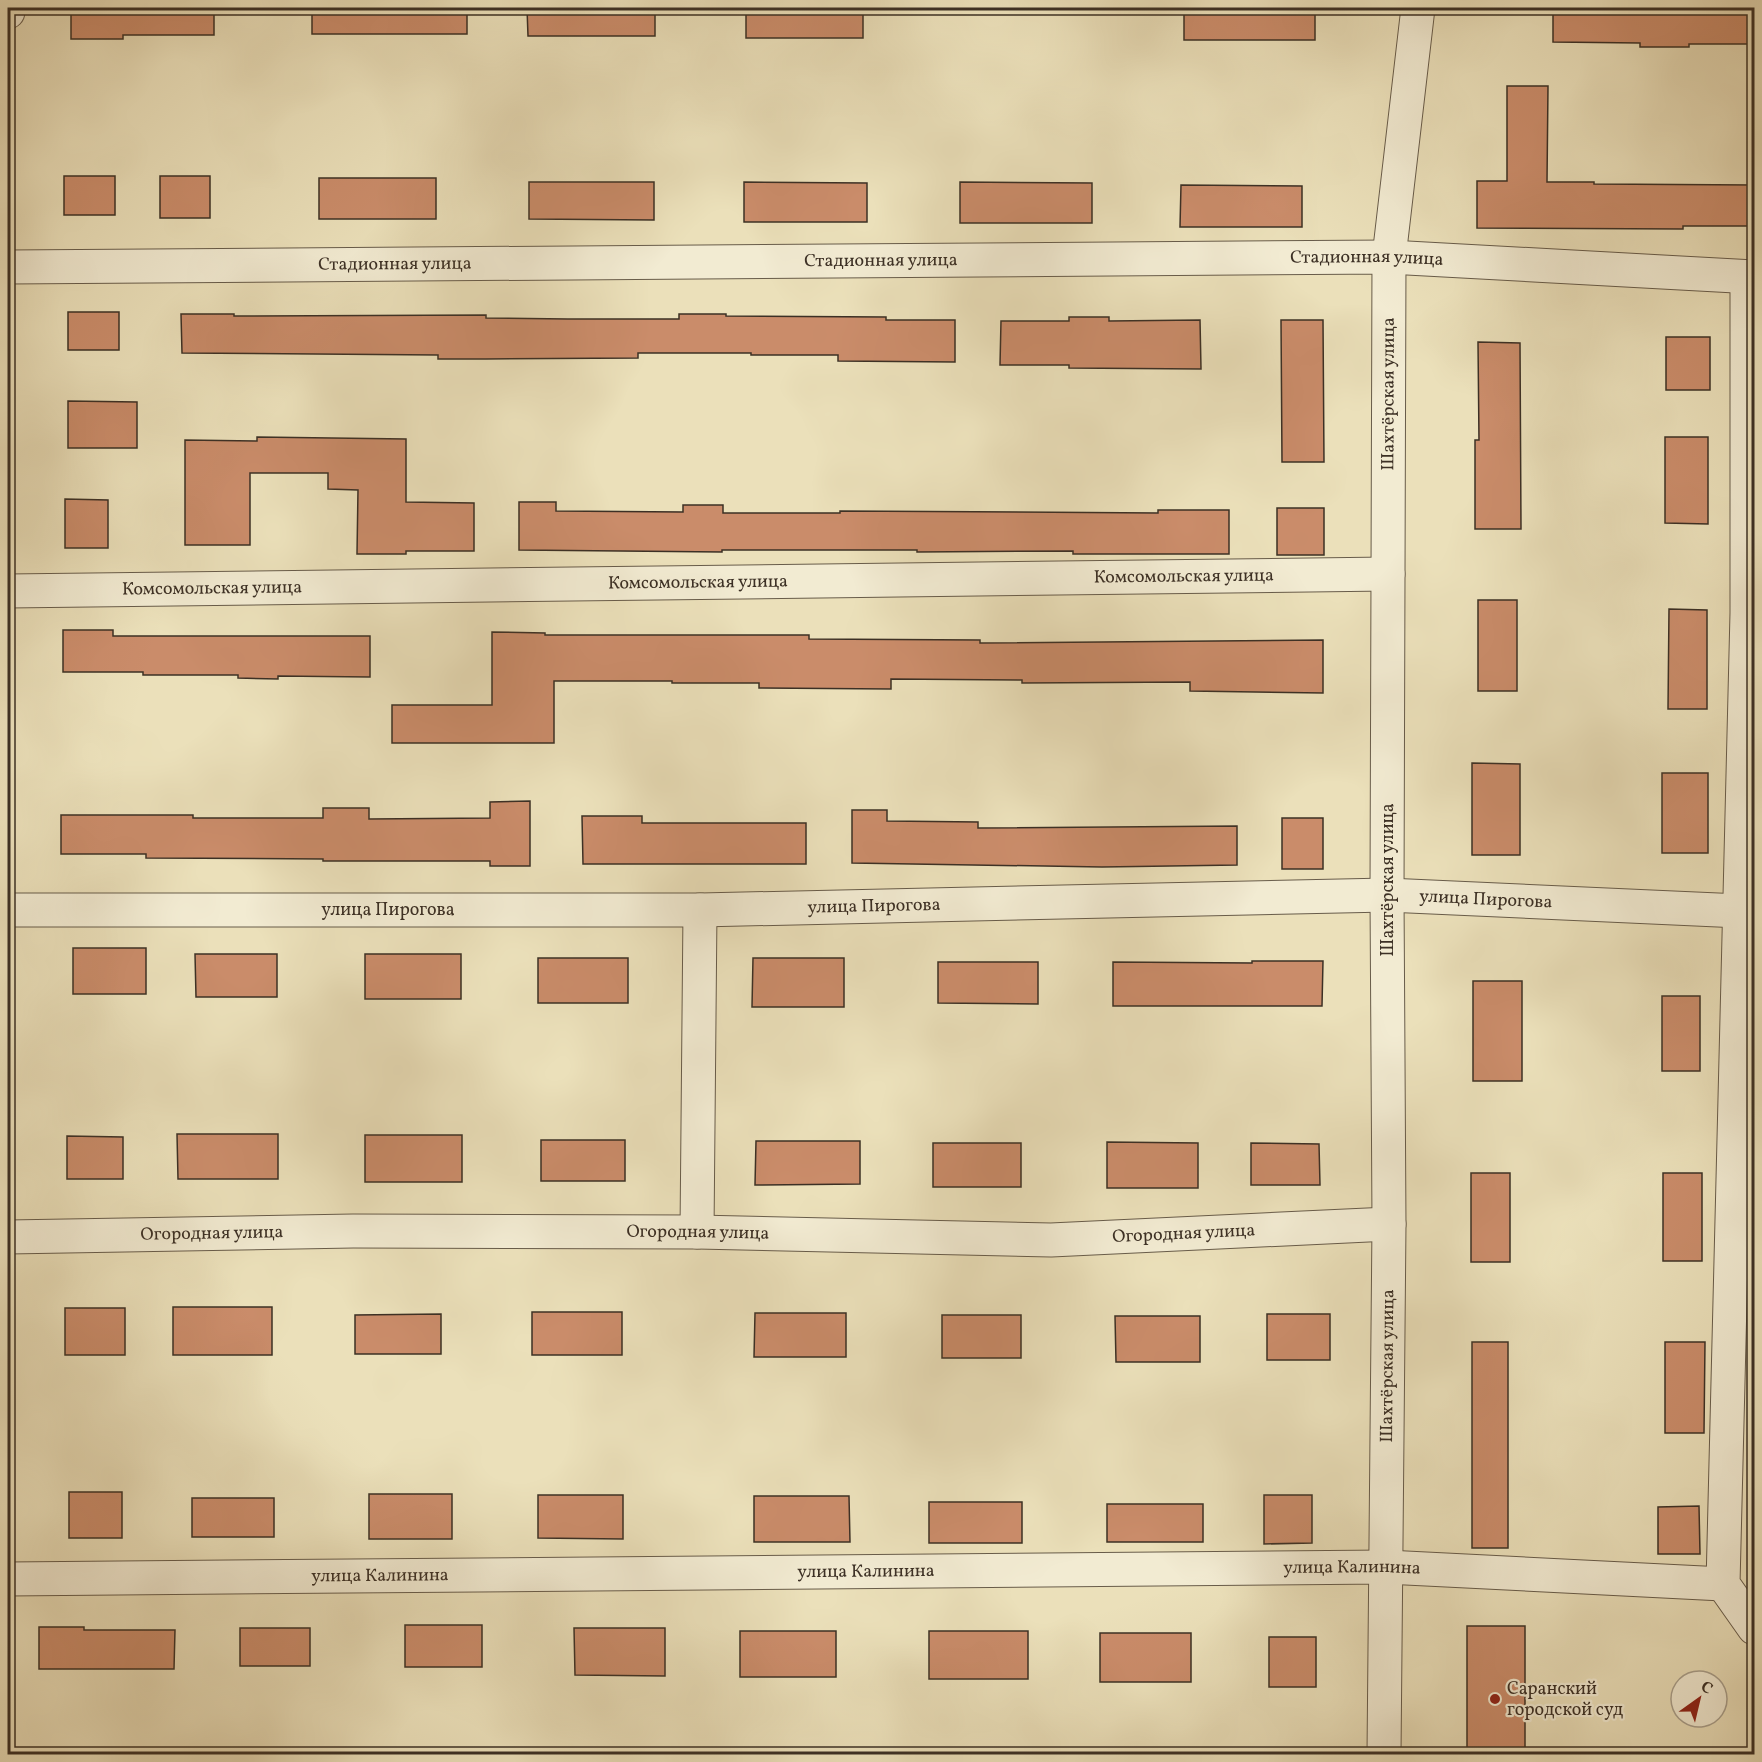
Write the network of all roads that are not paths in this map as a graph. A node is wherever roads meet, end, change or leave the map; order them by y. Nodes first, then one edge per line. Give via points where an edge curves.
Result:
1 (8, 8) edge
2 (1418, 8) edge
3 (8, 12) edge
4 (1389, 256) junction
5 (8, 267) edge
6 (1751, 277) edge
7 (1388, 574) junction
8 (8, 591) edge
9 (1751, 614) edge
10 (1387, 895) junction
11 (8, 910) edge
12 (700, 910) junction
13 (1740, 911) junction
14 (1389, 1224) junction
15 (697, 1232) junction
16 (8, 1237) edge
17 (1386, 1567) junction
18 (8, 1579) edge
19 (1723, 1584) junction
20 (1755, 1628) edge
21 (1384, 1755) edge

1 - 3 street
2 - 4 street, Шахтёрская улица
4 - 5 street, Стадионная улица
4 - 6 street, Стадионная улица
4 - 7 street, Шахтёрская улица
6 - 9 street
7 - 8 street, Комсомольская улица
7 - 10 street, Шахтёрская улица
9 - 13 street
10 - 12 street, улица Пирогова
10 - 13 street, улица Пирогова
10 - 14 street, Шахтёрская улица
11 - 12 street, улица Пирогова
12 - 15 street
13 - 19 street
14 - 15 street, Огородная улица via 1052,1240
14 - 17 street, Шахтёрская улица
15 - 16 street, Огородная улица via 353,1231
17 - 18 street, улица Калинина
17 - 19 street, улица Калинина
17 - 21 street, Шахтёрская улица
19 - 20 street

